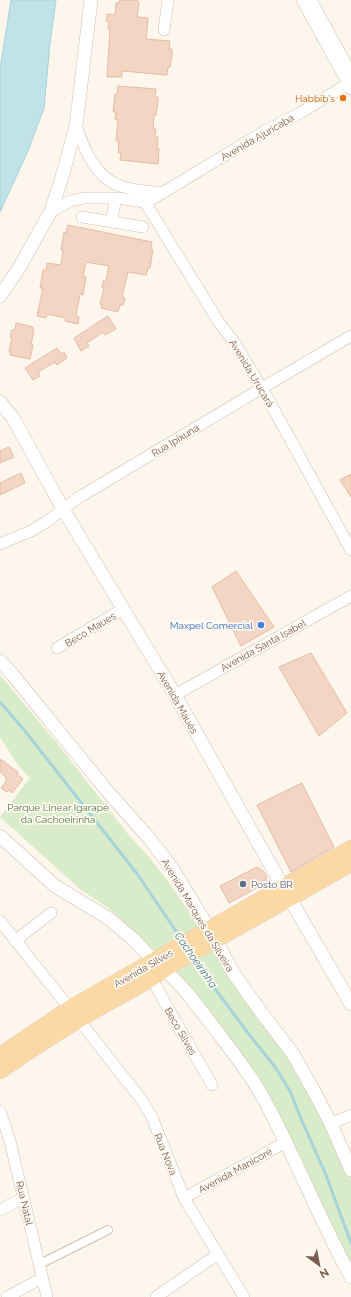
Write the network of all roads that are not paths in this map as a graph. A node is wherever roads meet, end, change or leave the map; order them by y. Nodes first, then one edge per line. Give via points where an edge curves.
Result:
1 (91, 0) edge
2 (168, 0) edge
3 (302, 0) edge
4 (311, 0) edge
5 (164, 30) dead end
6 (350, 82) edge
7 (76, 126) junction
8 (163, 193) junction
9 (116, 198) junction
10 (145, 202) junction
11 (52, 211) junction
12 (82, 216) dead end
13 (111, 222) junction
14 (143, 227) dead end
15 (0, 296) edge
16 (351, 336) edge
17 (262, 388) junction
18 (0, 402) edge
19 (63, 509) junction
20 (0, 544) edge
21 (351, 550) edge
22 (351, 596) edge
23 (123, 609) junction
24 (57, 648) dead end
25 (0, 661) edge
26 (174, 695) junction
27 (0, 836) edge
28 (351, 849) edge
29 (351, 863) edge
30 (286, 892) junction
31 (51, 913) dead end
32 (0, 921) edge
33 (208, 936) junction
34 (15, 941) junction
35 (160, 966) junction
36 (351, 1004) edge
37 (74, 1014) junction
38 (0, 1056) edge
39 (0, 1070) edge
40 (212, 1085) dead end
41 (0, 1111) edge
42 (351, 1115) edge
43 (331, 1124) junction
44 (286, 1142) junction
45 (351, 1170) edge
46 (23, 1198) junction
47 (184, 1198) junction
48 (0, 1210) edge
49 (108, 1230) dead end
50 (218, 1254) junction
51 (40, 1264) junction
52 (351, 1277) edge
53 (42, 1278) junction
54 (7, 1297) edge
55 (47, 1297) edge
56 (156, 1297) edge
57 (244, 1297) edge

1 - 7 street
2 - 5 street
3 - 6 street
4 - 6 street
6 - 8 street, Avenida Ajuricaba
7 - 8 street via 88,157 99,172 124,187
7 - 11 street
8 - 10 street, Avenida Ajuricaba
9 - 10 street
9 - 11 street via 84,198
9 - 13 street
10 - 17 street, Avenida Urucará
11 - 15 street
12 - 13 street
13 - 14 street
16 - 17 street, Rua Ipixuna
17 - 19 street, Rua Ipixuna
17 - 21 street, Avenida Urucará
18 - 19 street, Avenida Maués via 13,418
19 - 20 street, Rua Ipixuna via 31,531
19 - 23 street, Avenida Maués
22 - 26 street, Avenida Santa Isabel
23 - 24 street, Beco Maues
23 - 26 street, Avenida Maués
25 - 33 street, Avenida Marques da Silveira via 149,838 174,872
26 - 30 street, Avenida Maués
27 - 35 street via 55,886 108,918
28 - 30 main road, Avenida Silves
29 - 30 main road, Avenida Silves
30 - 33 main road, Avenida Silves
30 - 36 street, Avenida Maués
31 - 34 street
32 - 34 street, Rua Nova
33 - 35 main road, Avenida Silves
33 - 43 street, Avenida Marques da Silveira via 293,1054
34 - 37 street, Rua Nova
35 - 37 main road, Avenida Silves
35 - 40 street, Beco Silves
35 - 44 street via 191,997 241,1064
37 - 38 main road, Avenida Silves
37 - 39 main road, Avenida Silves
37 - 47 street, Rua Nova via 128,1081 151,1115
41 - 46 street, Rua Natal via 10,1141
42 - 43 street
43 - 45 street, Avenida Marques da Silveira
44 - 47 street, Avenida Manicoré
44 - 52 street
46 - 48 street
46 - 51 street, Rua Natal
47 - 50 street, Rua Nova
49 - 51 street
50 - 56 street
50 - 57 street, Rua Nova
51 - 53 street, Rua Natal
53 - 54 street
53 - 55 street, Rua Natal

